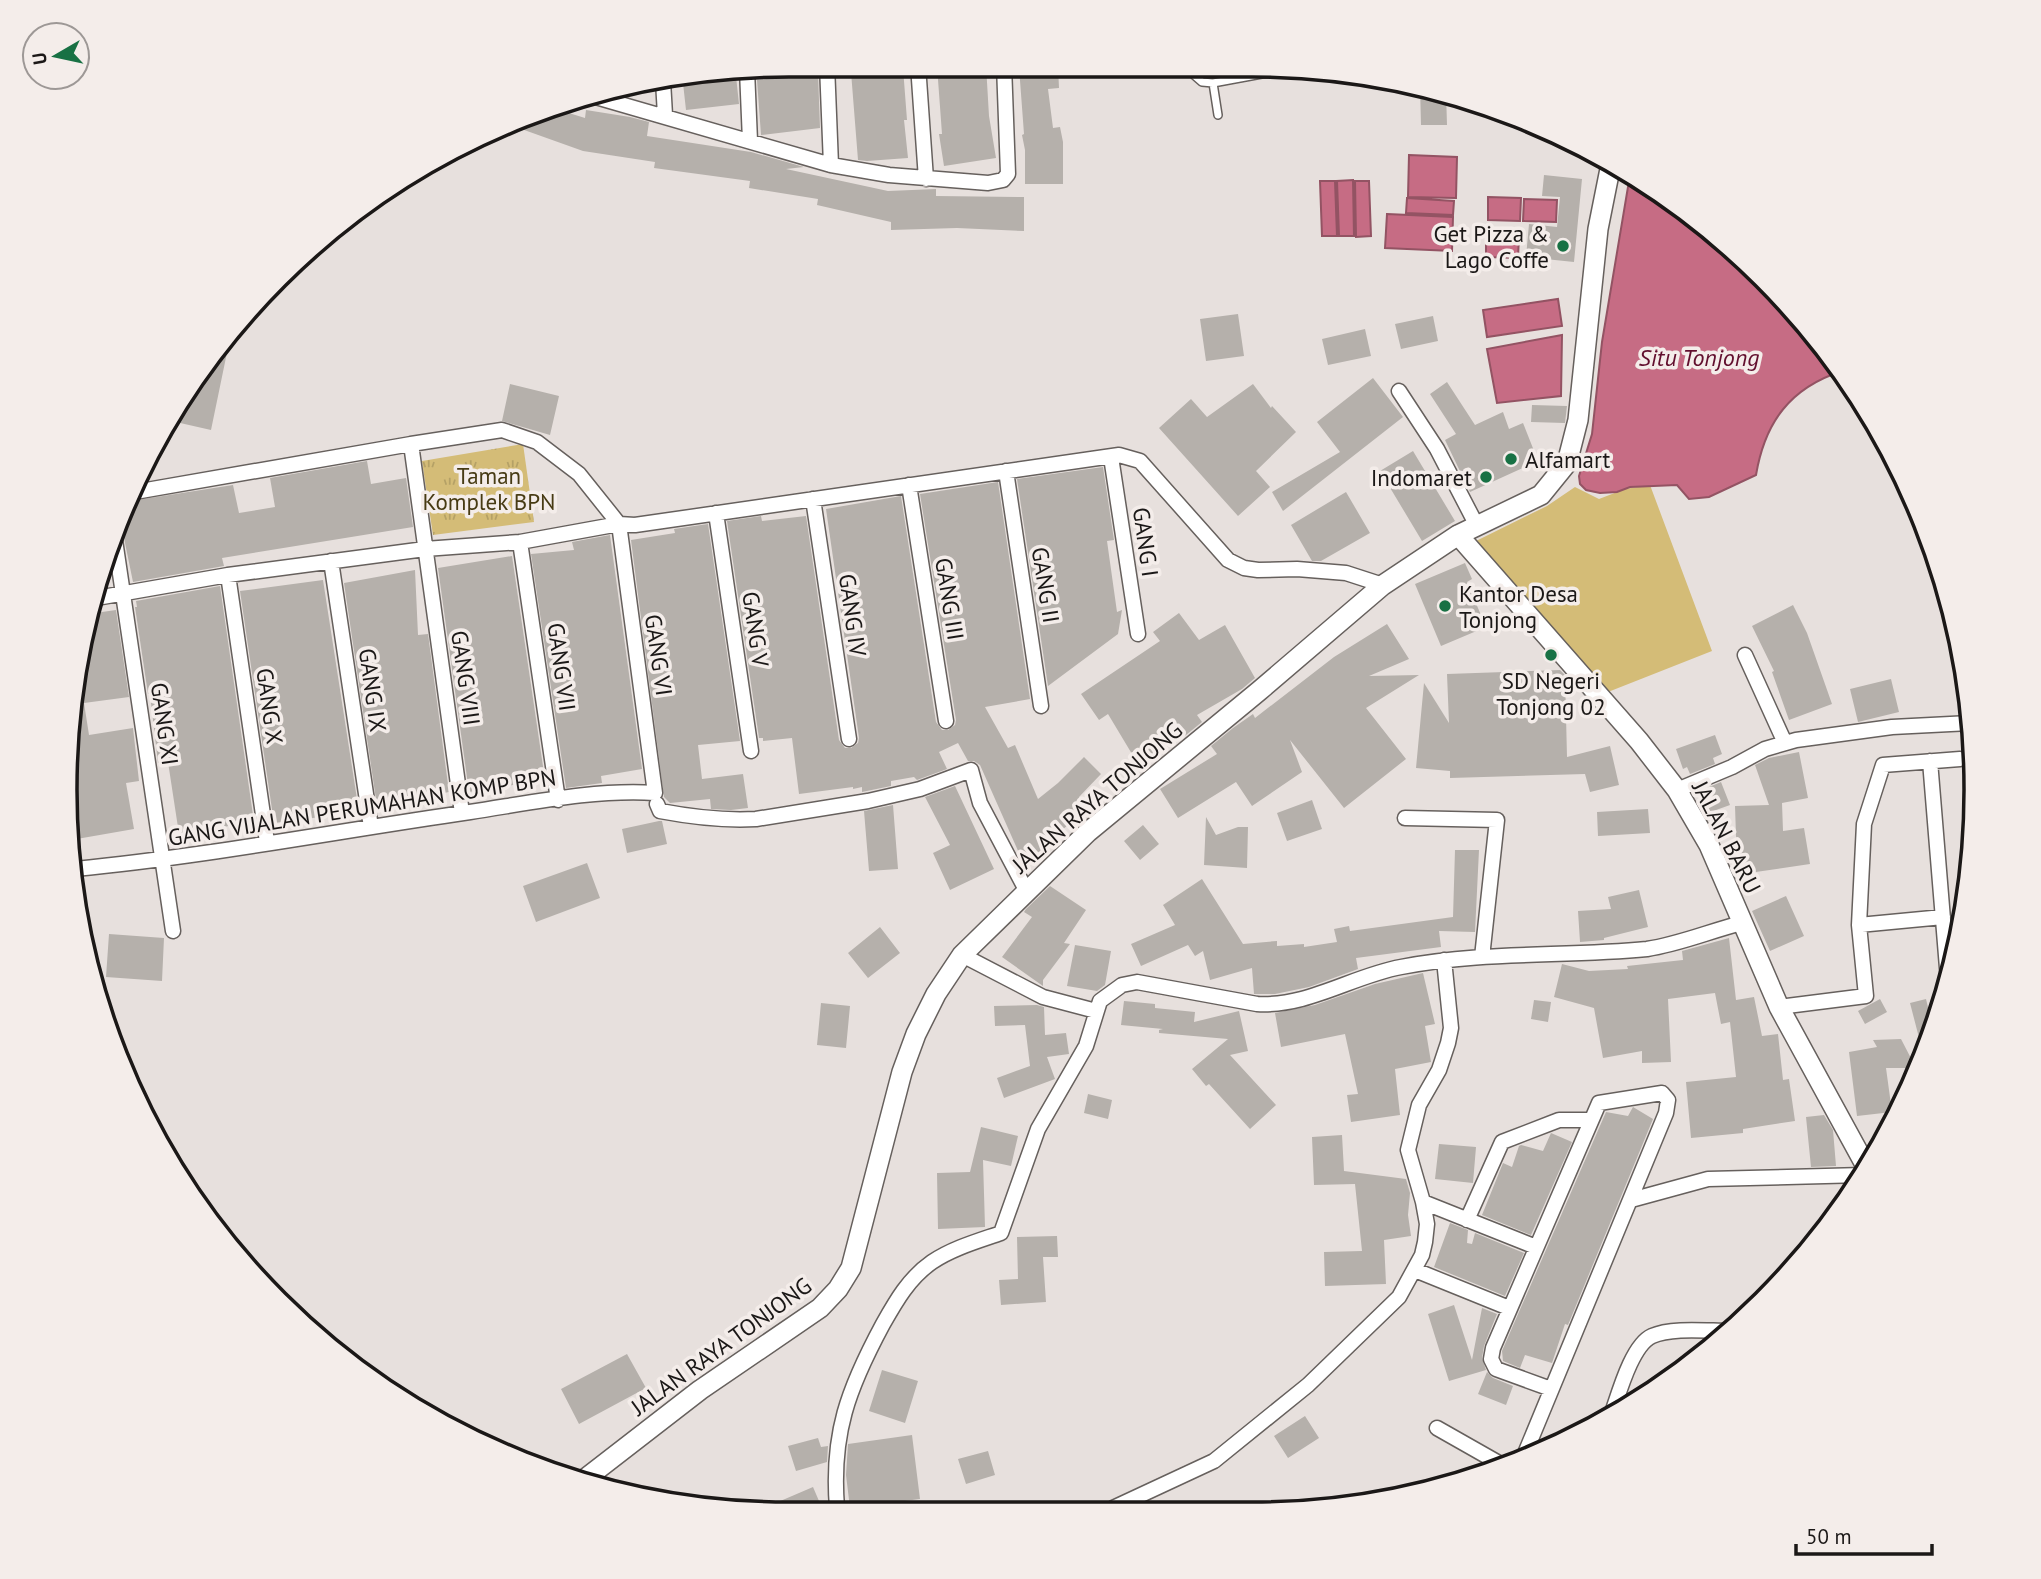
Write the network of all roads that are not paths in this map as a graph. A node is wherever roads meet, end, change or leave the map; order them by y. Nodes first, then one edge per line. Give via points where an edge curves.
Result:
1 (827, 77) edge
2 (919, 77) edge
3 (1005, 77) edge
4 (1196, 77) edge
5 (1246, 77) edge
6 (747, 79) edge
7 (1213, 83) junction
8 (663, 89) edge
9 (609, 100) edge
10 (665, 115) junction
11 (1218, 115) dead end
12 (750, 141) junction
13 (831, 165) junction
14 (1609, 173) edge
15 (926, 179) junction
16 (1399, 391) dead end
17 (411, 444) junction
18 (1111, 457) junction
19 (1006, 471) junction
20 (909, 485) junction
21 (143, 491) edge
22 (813, 499) junction
23 (716, 513) junction
24 (619, 524) junction
25 (1477, 526) junction
26 (1458, 535) junction
27 (520, 542) junction
28 (425, 550) junction
29 (117, 554) edge
30 (331, 561) junction
31 (228, 575) junction
32 (1383, 585) junction
33 (123, 594) junction
34 (103, 597) edge
35 (1138, 634) dead end
36 (1745, 655) dead end
37 (1041, 706) dead end
38 (946, 721) dead end
39 (1960, 723) edge
40 (849, 739) dead end
41 (1785, 743) junction
42 (751, 751) dead end
43 (1960, 759) dead end
44 (1930, 761) junction
45 (1677, 790) junction
46 (656, 799) junction
47 (558, 800) junction
48 (462, 813) junction
49 (1405, 818) dead end
50 (370, 827) junction
51 (267, 842) junction
52 (162, 861) junction
53 (82, 868) edge
54 (1026, 890) junction
55 (1943, 917) junction
56 (1742, 923) junction
57 (1859, 925) junction
58 (173, 931) dead end
59 (1946, 949) edge
60 (962, 955) junction
61 (1482, 957) junction
62 (1444, 960) junction
63 (1779, 1007) junction
64 (1096, 1011) junction
65 (1590, 1119) junction
66 (1861, 1158) edge
67 (1850, 1175) edge
68 (1631, 1199) junction
69 (1423, 1202) junction
70 (1467, 1220) junction
71 (1536, 1247) junction
72 (1415, 1270) junction
73 (1509, 1308) junction
74 (1714, 1331) edge
75 (1551, 1389) junction
76 (1617, 1402) edge
77 (1437, 1428) dead end
78 (1528, 1446) edge
79 (1493, 1460) edge
80 (592, 1474) edge
81 (838, 1502) edge
82 (1126, 1502) edge

1 - 13 street
2 - 15 street
3 - 15 street via 1009,174 988,183
4 - 7 lane
5 - 7 lane
6 - 12 street
7 - 11 lane
8 - 10 street
9 - 10 street
10 - 12 street
12 - 13 street
13 - 15 street
14 - 25 main road, JALAN RAYA TONJONG via 1598,229 1578,420 1567,463 1541,495
16 - 25 street via 1437,449
17 - 21 street
17 - 24 street via 502,430 537,442 579,474
17 - 28 street, GANG VIII
18 - 19 street
18 - 32 street via 1119,454 1140,461 1228,560 1244,568 1346,572
18 - 35 street, GANG I
19 - 20 street
19 - 37 street, GANG II
20 - 22 street
20 - 38 street, GANG III
22 - 23 street
22 - 40 street, GANG IV
23 - 24 street
23 - 42 street, GANG V
24 - 27 street
24 - 46 street, GANG VI
25 - 26 main road, JALAN RAYA TONJONG
26 - 32 main road, JALAN RAYA TONJONG
26 - 45 main road, JALAN BARU
27 - 28 street
27 - 47 street, GANG VII
28 - 30 street
28 - 48 street, GANG VIII
29 - 33 street, GANG XI
30 - 31 street
30 - 50 street, GANG IX
31 - 33 street
31 - 51 street, GANG X
32 - 54 main road, JALAN RAYA TONJONG via 1088,832
33 - 34 street
33 - 52 street, GANG XI
36 - 41 street
39 - 41 street via 1892,727
41 - 45 street
43 - 44 street
44 - 55 street
44 - 57 street via 1883,765 1864,824
45 - 56 main road, JALAN BARU via 1709,845
46 - 47 street, GANG VIJALAN PERUMAHAN KOMP BPN via 634,792
46 - 54 street via 660,811 690,817 756,819 868,801 971,770 980,803
47 - 48 street, GANG VIJALAN PERUMAHAN KOMP BPN
48 - 50 street, GANG VIJALAN PERUMAHAN KOMP BPN
49 - 61 street via 1497,820
50 - 51 street, GANG VIJALAN PERUMAHAN KOMP BPN
51 - 52 street, GANG VIJALAN PERUMAHAN KOMP BPN
52 - 53 street, GANG VIJALAN PERUMAHAN KOMP BPN
52 - 58 street, GANG XI
54 - 60 main road, JALAN RAYA TONJONG
55 - 57 street
55 - 59 street
56 - 61 street via 1647,949
56 - 63 main road, JALAN BARU
57 - 63 street via 1866,996
60 - 64 street via 1043,998
60 - 80 main road, JALAN RAYA TONJONG via 916,1034 851,1268 838,1289 820,1308 700,1390
61 - 62 street
62 - 64 street via 1374,973 1273,1005 1136,982 1110,992
62 - 69 street via 1451,1028 1439,1069 1419,1105 1408,1150
63 - 66 main road, JALAN BARU
64 - 81 street via 1086,1046 1038,1129 1001,1233 932,1262 904,1287 869,1350 839,1430
65 - 68 street via 1599,1103 1611,1100 1662,1093 1668,1100
65 - 70 street via 1559,1120 1502,1142
65 - 71 street
67 - 68 street via 1708,1179
68 - 75 street
69 - 70 street
69 - 72 street via 1425,1242
70 - 71 street
71 - 73 street
72 - 73 street
72 - 82 street via 1399,1297 1308,1384 1214,1461
73 - 75 street via 1493,1348 1491,1359 1496,1369
74 - 76 street via 1650,1336 1636,1352
75 - 78 street
77 - 79 street

